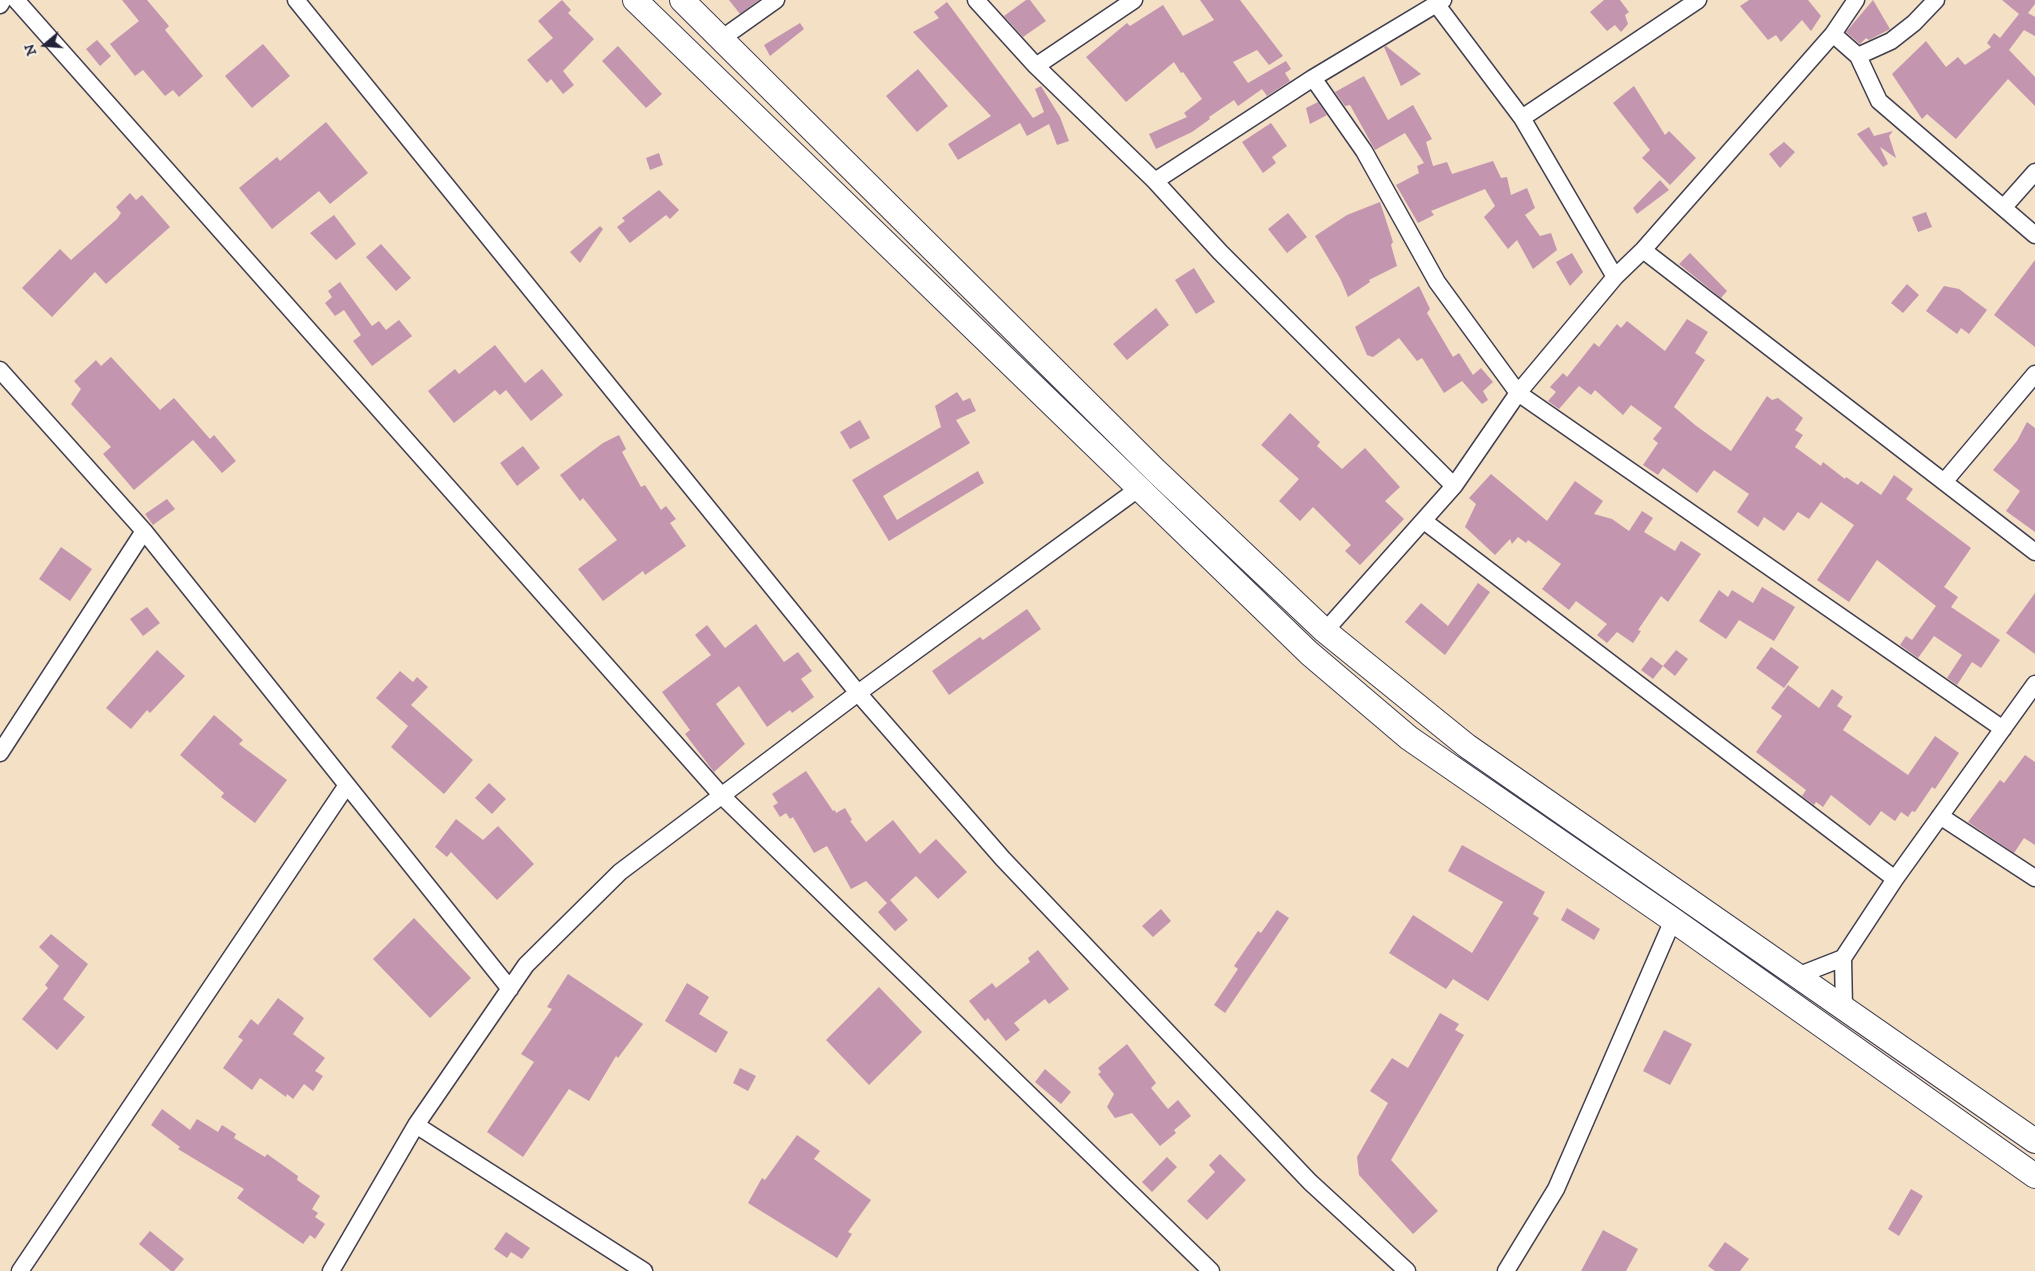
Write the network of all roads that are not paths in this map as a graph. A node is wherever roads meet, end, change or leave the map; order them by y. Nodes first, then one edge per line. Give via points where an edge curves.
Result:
1 (3, 0) edge
2 (16, 0) edge
3 (296, 0) edge
4 (635, 0) edge
5 (682, 0) edge
6 (776, 0) edge
7 (976, 0) edge
8 (1134, 0) edge
9 (1698, 0) edge
10 (1856, 0) edge
11 (1936, 0) edge
12 (1440, 2) edge
13 (0, 6) edge
14 (1833, 34) junction
15 (721, 40) junction
16 (1858, 56) junction
17 (1036, 66) junction
18 (1313, 78) junction
19 (1522, 118) junction
20 (2035, 172) edge
21 (1155, 181) junction
22 (2004, 207) junction
23 (2035, 235) edge
24 (1643, 250) junction
25 (1615, 277) junction
26 (0, 370) edge
27 (2035, 374) edge
28 (1518, 393) junction
29 (1944, 482) junction
30 (1454, 486) junction
31 (1138, 488) junction
32 (1182, 495) junction
33 (1167, 515) junction
34 (1424, 520) junction
35 (144, 531) junction
36 (2035, 552) edge
37 (1325, 631) junction
38 (2035, 684) edge
39 (858, 693) junction
40 (2003, 729) junction
41 (0, 753) edge
42 (347, 785) junction
43 (722, 796) junction
44 (1940, 816) junction
45 (2035, 878) edge
46 (1895, 879) junction
47 (1673, 920) junction
48 (1842, 958) junction
49 (1797, 976) junction
50 (510, 989) junction
51 (1844, 1008) junction
52 (416, 1124) junction
53 (2031, 1139) edge
54 (2013, 1160) junction
55 (2035, 1176) edge
56 (20, 1271) edge
57 (331, 1271) edge
58 (644, 1271) edge
59 (1211, 1271) edge
60 (1407, 1271) edge
61 (1506, 1271) edge

1 - 13 street
2 - 43 street
3 - 39 street
4 - 31 main road
5 - 15 main road
6 - 15 street
7 - 17 street
8 - 17 street
9 - 19 street
10 - 14 street
11 - 16 street via 1914,24 1891,41
12 - 18 street
12 - 19 street
14 - 16 street
14 - 24 street
15 - 32 main road
16 - 22 street via 1878,101
17 - 21 street
18 - 21 street
18 - 28 street via 1364,151 1437,282
19 - 25 street
20 - 22 street
21 - 30 street via 1220,252
22 - 23 street
24 - 25 street
24 - 29 street
25 - 28 street
26 - 35 street
27 - 29 street
28 - 30 street
28 - 40 street
29 - 36 street
30 - 34 street
31 - 33 main road
31 - 39 street
32 - 33 main road
32 - 37 main road
33 - 47 main road via 1309,653 1408,738
34 - 37 street
34 - 46 street
35 - 41 street
35 - 42 street
37 - 49 main road via 1467,746
38 - 40 street
39 - 43 street
39 - 60 street via 1004,859 1310,1182
40 - 44 street
42 - 50 street
42 - 56 street
43 - 50 street via 620,872 526,965
43 - 59 street
44 - 45 street
44 - 46 street
46 - 48 street
47 - 54 main road
47 - 61 street via 1556,1189
48 - 49 street
48 - 51 street
49 - 51 main road
50 - 52 street
51 - 53 main road
52 - 57 street
52 - 58 street
53 - 54 main road
54 - 55 main road

